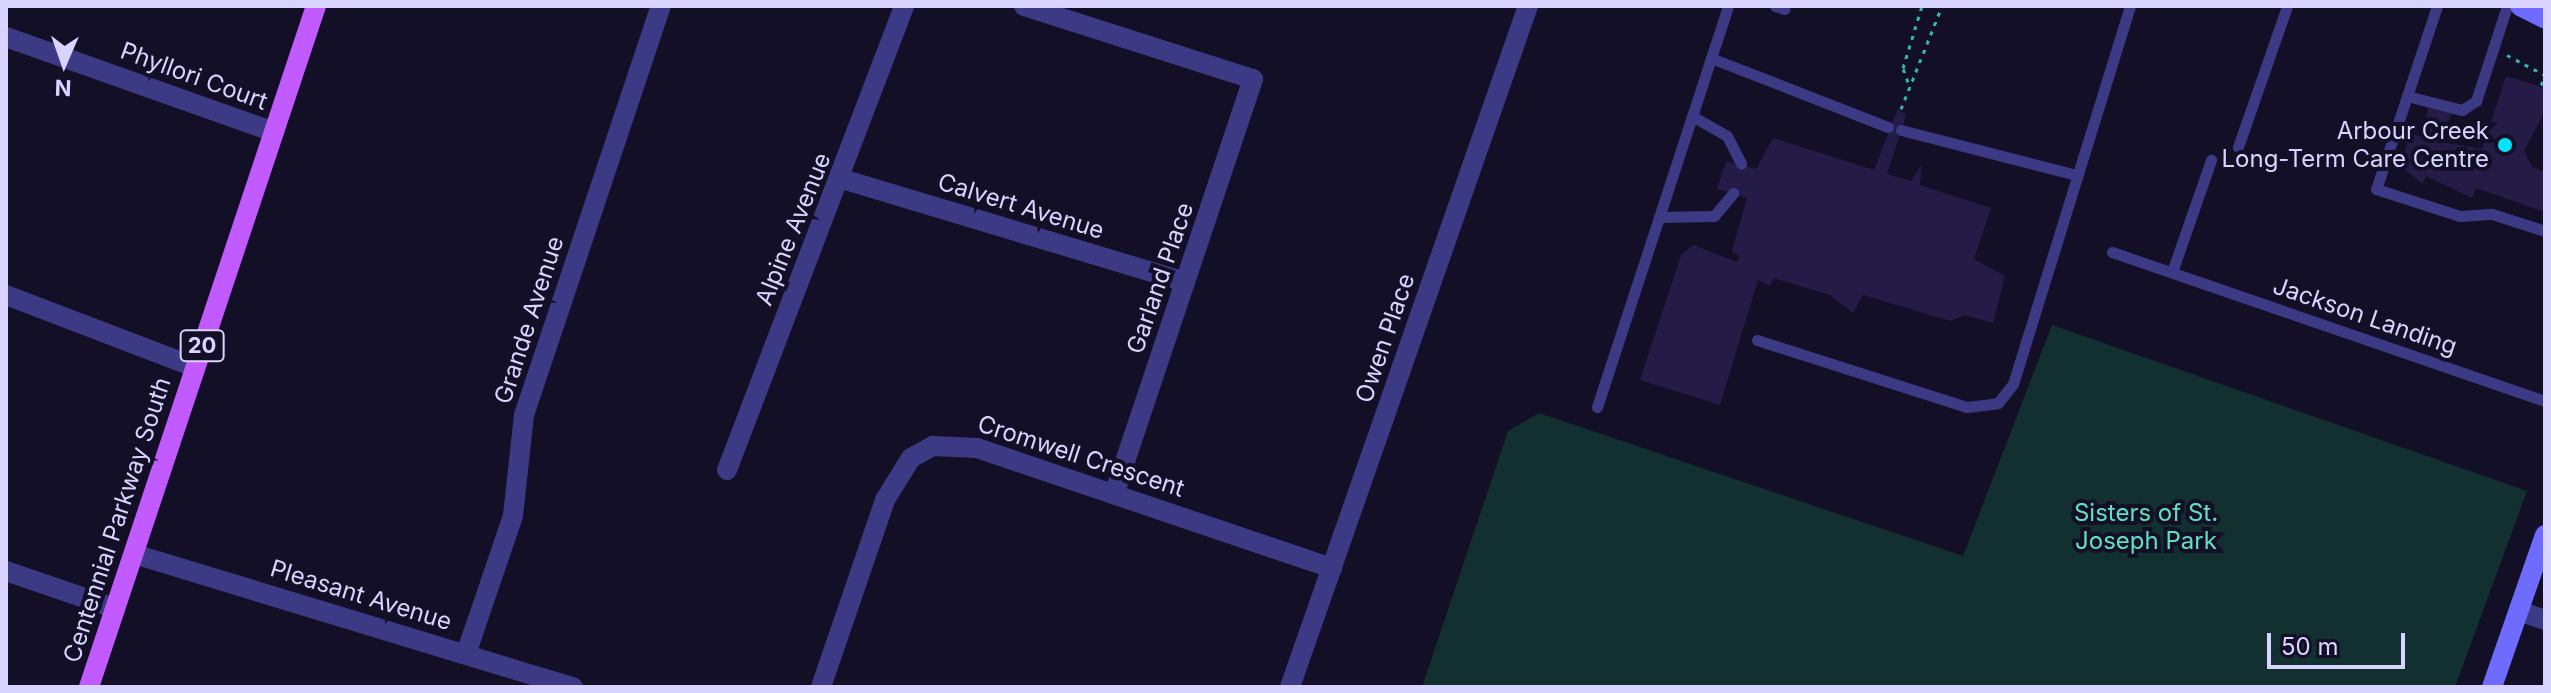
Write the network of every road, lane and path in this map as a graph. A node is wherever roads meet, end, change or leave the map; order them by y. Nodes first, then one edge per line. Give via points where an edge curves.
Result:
1 (316, 6) edge
2 (661, 6) edge
3 (904, 6) edge
4 (1024, 6) edge
5 (1528, 6) edge
6 (1728, 6) edge
7 (1922, 6) edge
8 (1942, 6) edge
9 (2130, 6) edge
10 (2287, 6) edge
11 (2437, 6) edge
12 (2507, 6) edge
13 (2520, 6) edge
14 (2545, 19) edge
15 (6, 37) edge
16 (2493, 49) junction
17 (1711, 58) junction
18 (2545, 76) edge
19 (1908, 83) junction
20 (2541, 85) dead end
21 (2407, 96) junction
22 (1901, 109) dead end
23 (1692, 116) junction
24 (1888, 127) dead end
25 (1901, 130) dead end
26 (274, 132) junction
27 (2238, 147) dead end
28 (2211, 160) dead end
29 (1741, 164) dead end
30 (2076, 175) junction
31 (842, 179) junction
32 (1733, 193) dead end
33 (1659, 217) junction
34 (2545, 231) edge
35 (2112, 252) dead end
36 (2172, 272) junction
37 (1185, 282) junction
38 (6, 295) edge
39 (1757, 340) dead end
40 (195, 367) junction
41 (2545, 401) edge
42 (1597, 407) dead end
43 (727, 470) dead end
44 (1114, 494) junction
45 (2545, 535) edge
46 (134, 554) junction
47 (1332, 568) junction
48 (6, 571) edge
49 (114, 608) junction
50 (2519, 611) junction
51 (2545, 620) edge
52 (466, 654) junction
53 (89, 687) edge
54 (573, 687) edge
55 (821, 687) edge
56 (1290, 687) edge
57 (2492, 687) edge

1 - 26 main road, Centennial Parkway South / 20
2 - 52 street, Grande Avenue via 524,415 513,516
3 - 31 street, Alpine Avenue
4 - 37 street, Garland Place via 1253,79
5 - 47 street, Owen Place
6 - 17 lane
7 - 19 path via 1903,68
8 - 19 path via 1919,73
9 - 30 lane
10 - 27 lane
11 - 21 lane
12 - 16 lane
13 - 14 street
15 - 26 street, Phyllori Court
16 - 18 path
16 - 21 lane via 2476,101 2462,110
17 - 23 lane
17 - 24 lane
18 - 20 path
19 - 22 path
21 - 34 lane via 2376,189 2460,216 2492,214
23 - 29 lane via 1727,136
23 - 33 lane
25 - 30 lane
26 - 40 main road, Centennial Parkway South / 20
28 - 36 lane
30 - 39 lane via 2013,384 1995,405 1967,407
31 - 37 street, Calvert Avenue
31 - 43 street, Alpine Avenue
32 - 33 lane via 1714,216
33 - 42 lane
35 - 36 lane, Jackson Landing
36 - 41 lane, Jackson Landing
37 - 44 street, Garland Place
38 - 40 street
40 - 46 main road, Centennial Parkway South / 20
44 - 47 street, Cromwell Crescent
44 - 55 street, Cromwell Crescent via 956,443 911,458 885,500
45 - 50 street
46 - 49 main road, Centennial Parkway South / 20
46 - 52 street, Pleasant Avenue
47 - 56 street, Owen Place
48 - 49 street
49 - 53 main road, Centennial Parkway South / 20
50 - 51 street
50 - 57 street
52 - 54 street, Pleasant Avenue

